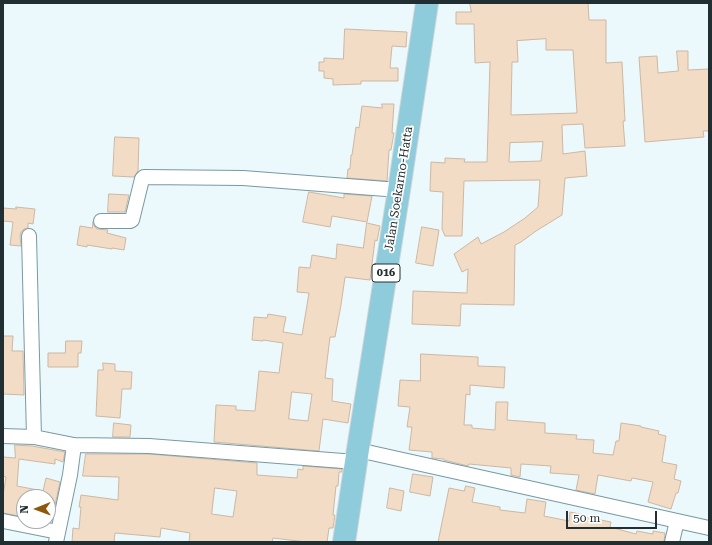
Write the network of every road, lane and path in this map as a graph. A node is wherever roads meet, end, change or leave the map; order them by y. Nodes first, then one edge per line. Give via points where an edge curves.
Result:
1 (427, 3) edge
2 (399, 190) junction
3 (101, 221) dead end
4 (29, 236) dead end
5 (3, 436) edge
6 (34, 437) junction
7 (74, 445) junction
8 (357, 456) junction
9 (3, 521) edge
10 (677, 521) junction
11 (709, 528) edge
12 (57, 537) edge
13 (344, 542) edge
14 (672, 542) edge

1 - 2 main road, Jalan Soekarno-Hatta / 016
2 - 3 street via 243,178 144,177 132,220
2 - 8 main road, Jalan Soekarno-Hatta / 016
4 - 6 street
5 - 6 street
6 - 7 street
7 - 8 street
7 - 12 street
8 - 10 street
8 - 13 main road, Jalan Soekarno-Hatta / 016
9 - 12 street
10 - 11 street
10 - 14 street

